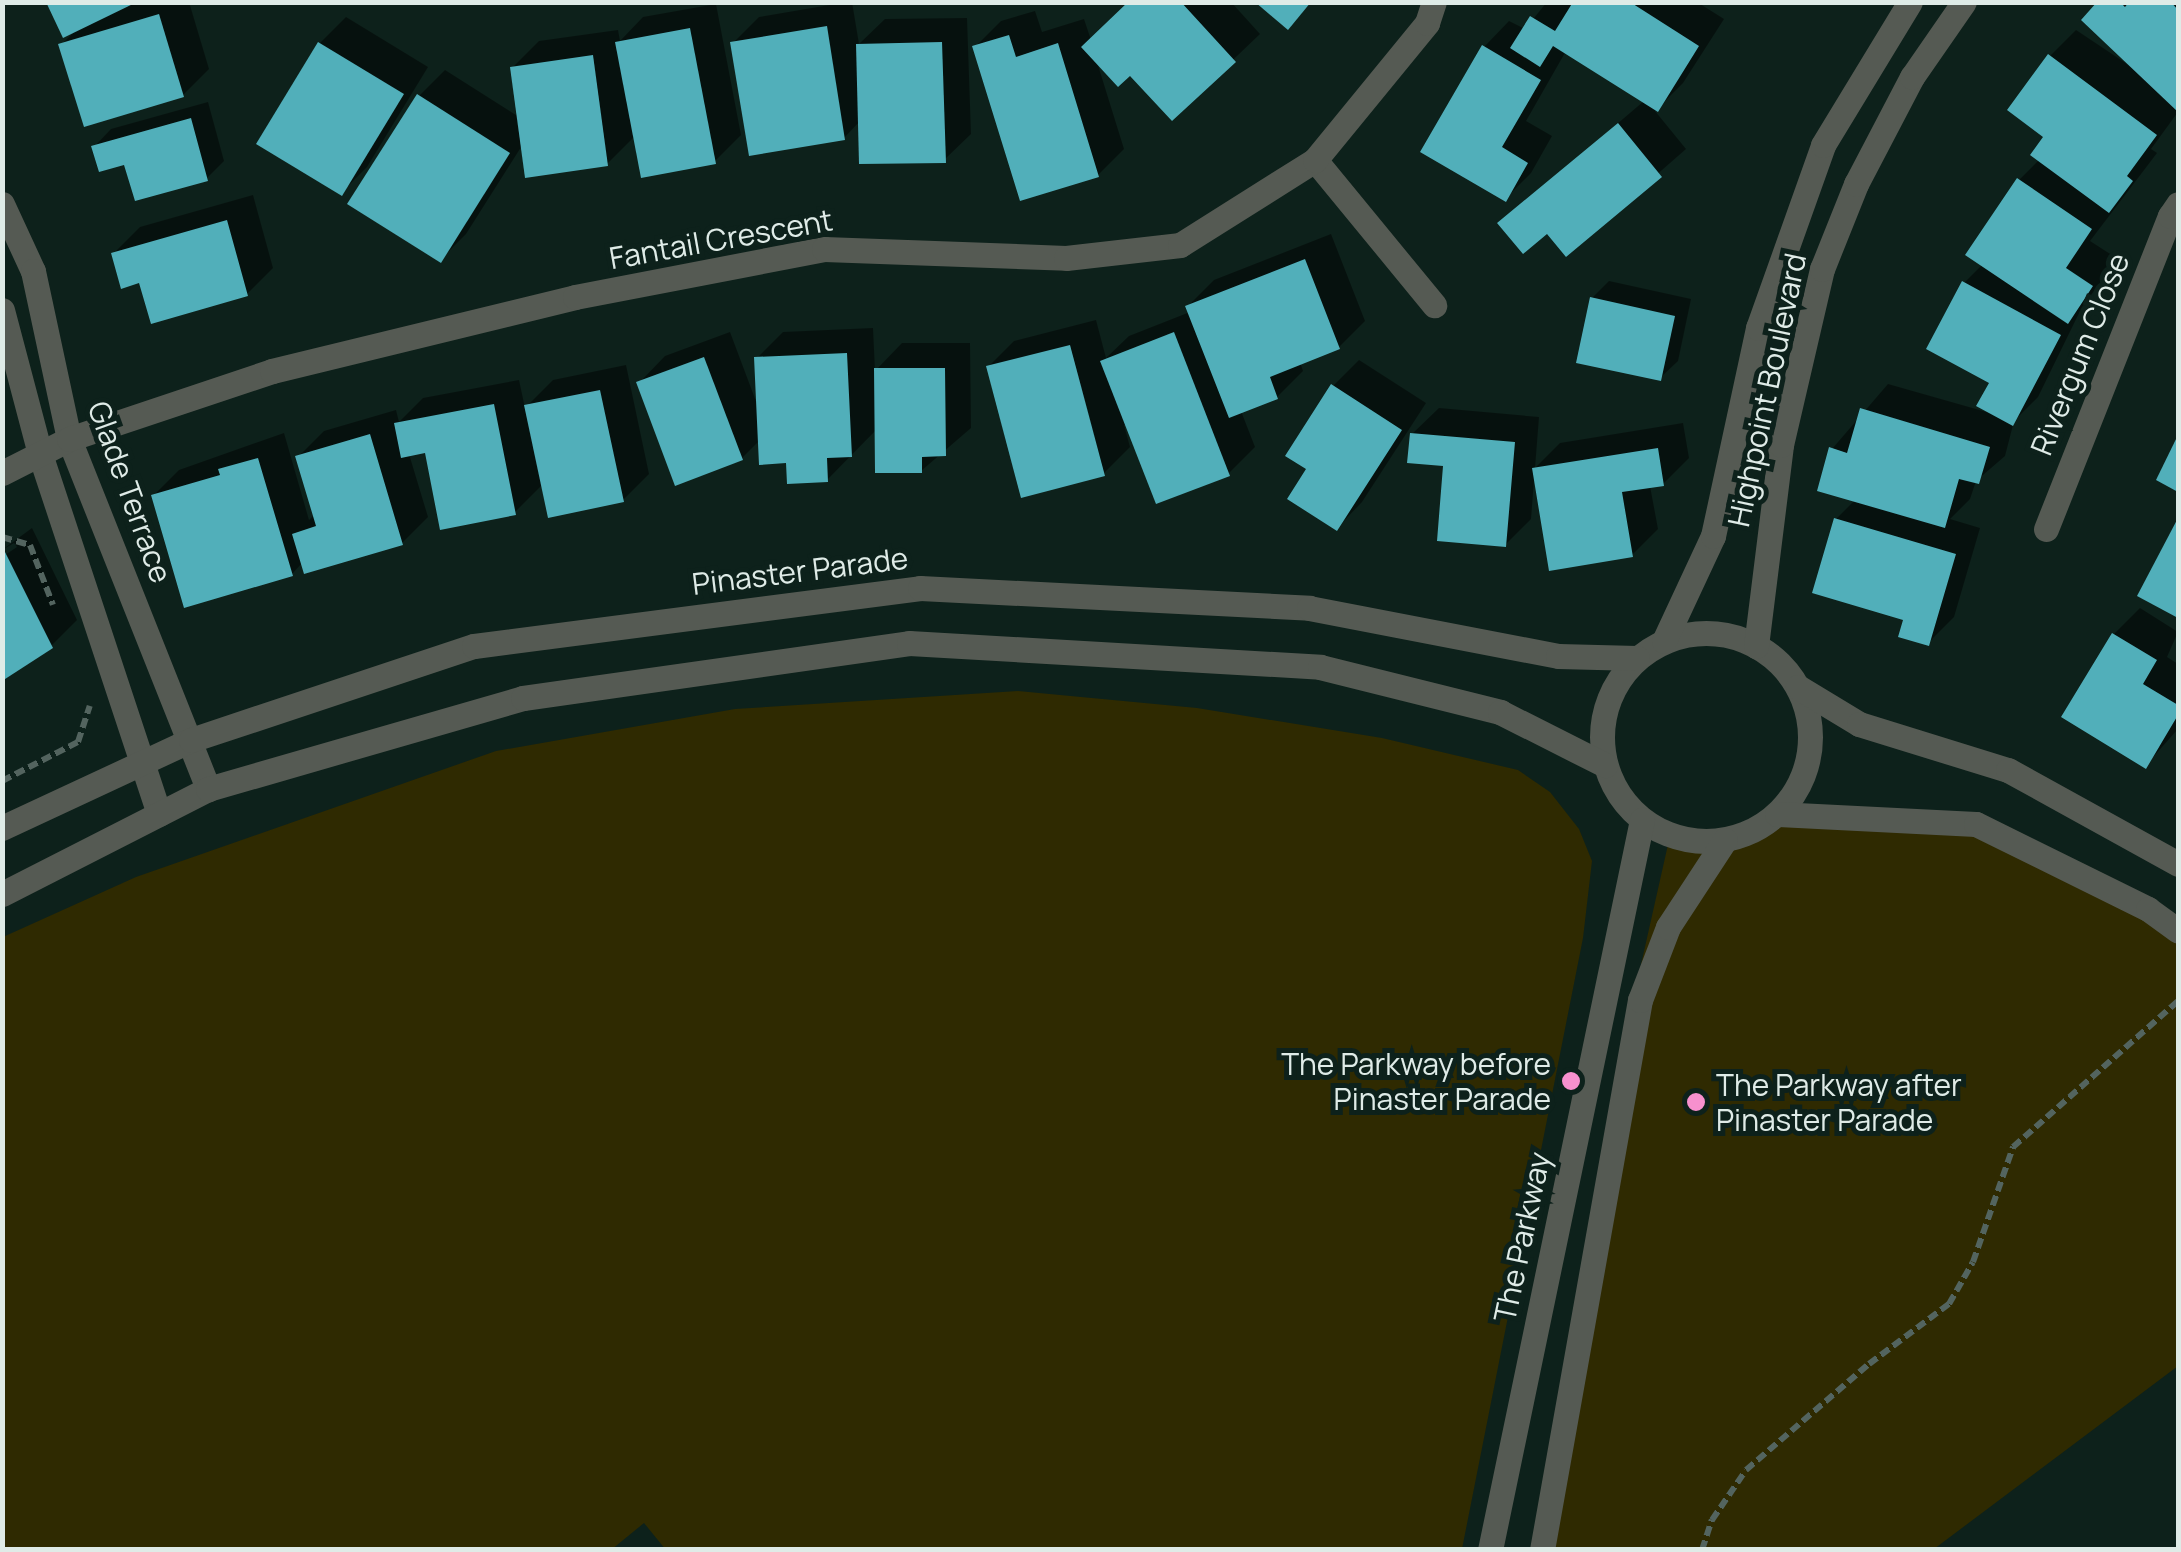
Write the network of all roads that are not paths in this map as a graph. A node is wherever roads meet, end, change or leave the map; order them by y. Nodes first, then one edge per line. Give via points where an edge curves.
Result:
1 (1434, 2) edge
2 (1910, 2) edge
3 (1964, 2) edge
4 (1315, 160) junction
5 (2178, 204) edge
6 (4, 217) edge
7 (1434, 304) dead end
8 (2, 310) edge
9 (69, 439) junction
10 (40, 454) junction
11 (2, 473) edge
12 (2046, 529) dead end
13 (1664, 641) junction
14 (1756, 646) junction
15 (1637, 658) junction
16 (1798, 688) junction
17 (191, 740) junction
18 (140, 764) junction
19 (1605, 765) junction
20 (208, 789) junction
21 (159, 814) junction
22 (1778, 814) junction
23 (1642, 820) junction
24 (2, 828) edge
25 (1725, 840) junction
26 (2178, 864) edge
27 (2, 894) edge
28 (2178, 931) edge
29 (1490, 1550) edge
30 (1542, 1550) edge

1 - 4 street, Fantail Crescent via 1427,23
2 - 13 street, Highpoint Boulevard via 1824,145 1758,328 1714,536
3 - 14 street, Highpoint Boulevard via 1912,77 1856,184 1822,270 1782,445
4 - 7 street
4 - 9 street, Fantail Crescent via 1180,246 1066,258 824,249 575,297 272,371
5 - 12 street, Rivergum Close
6 - 9 street, Glade Terrace via 32,272
8 - 10 street
9 - 10 street, Fantail Crescent
9 - 17 street, Glade Terrace
10 - 11 street, Fantail Crescent
10 - 18 street
13 - 14 street via 1696,633
13 - 15 street
14 - 16 street
15 - 17 street, Pinaster Parade via 1558,656 1309,608 920,588 474,646
15 - 19 street via 1606,707
16 - 22 street via 1809,720 1809,754 1798,787
16 - 26 street via 1859,724 2008,770
17 - 18 street, Pinaster Parade
17 - 20 street, Glade Terrace
18 - 21 street
18 - 24 street, Pinaster Parade
19 - 20 street via 1500,712 1320,666 909,643 523,698
19 - 23 street via 1619,796
20 - 21 street
21 - 27 street
22 - 25 street
22 - 28 street via 1976,824 2148,909
23 - 25 street via 1682,838
23 - 29 street, The Parkway
25 - 30 street via 1668,927 1640,1000

